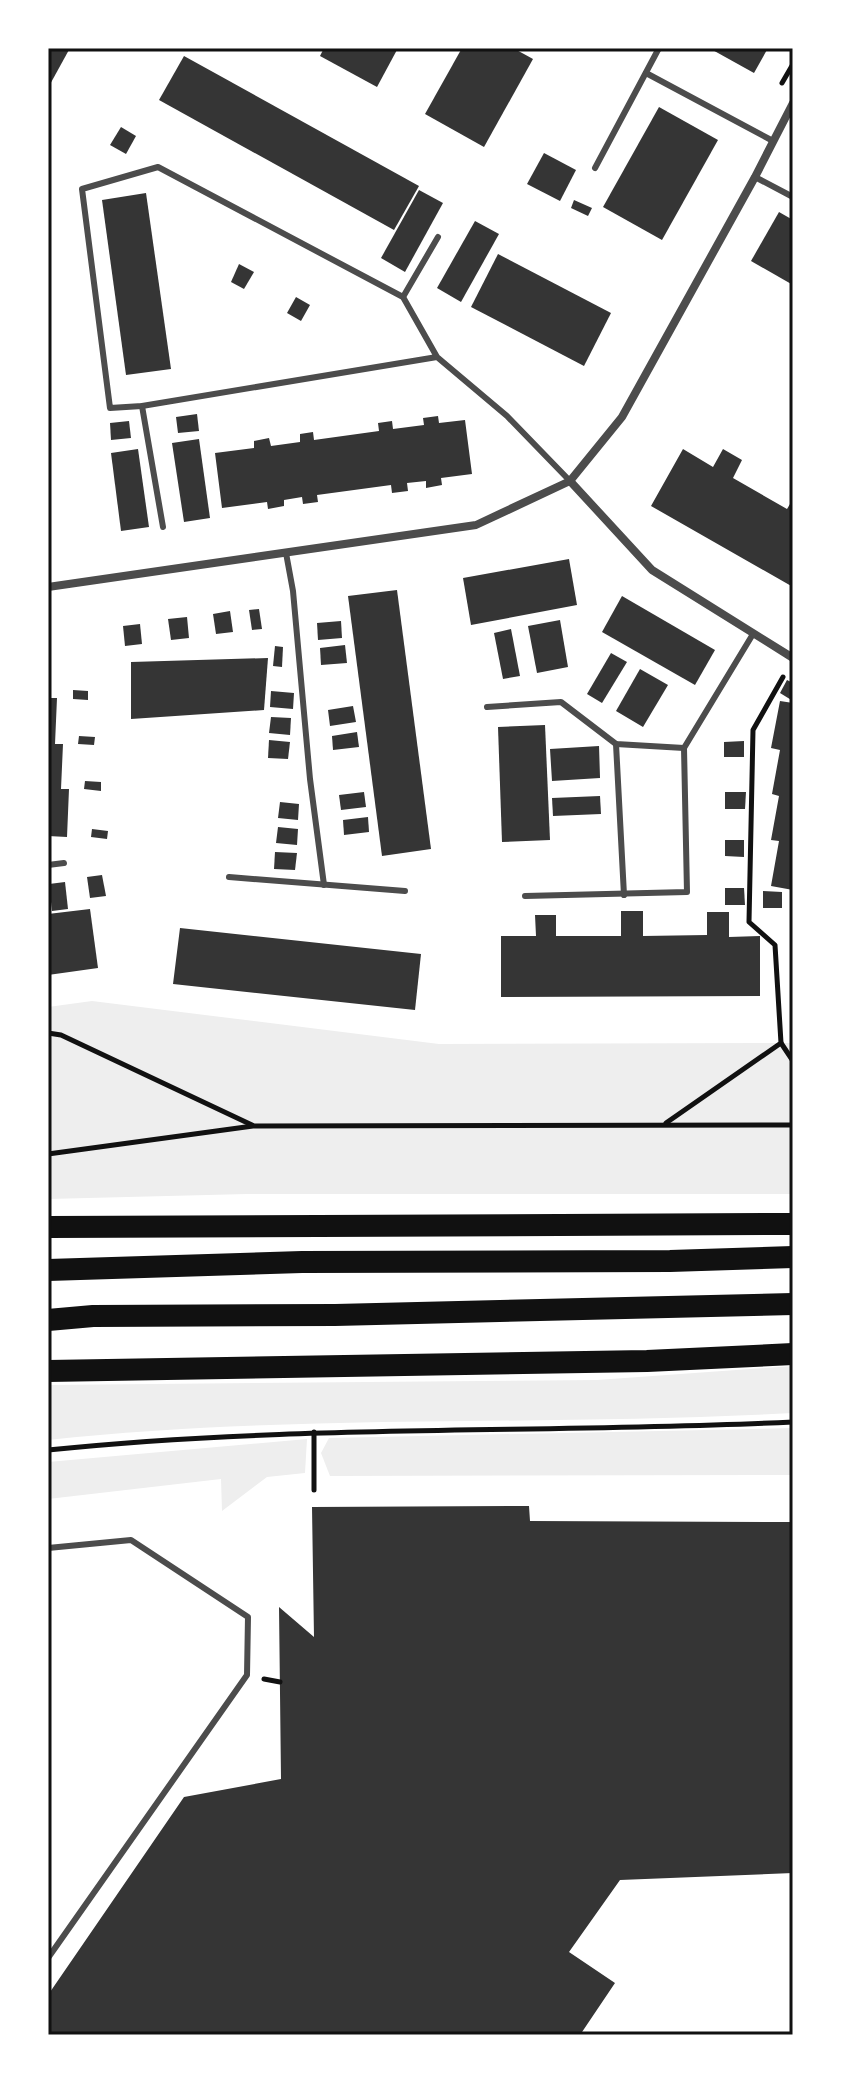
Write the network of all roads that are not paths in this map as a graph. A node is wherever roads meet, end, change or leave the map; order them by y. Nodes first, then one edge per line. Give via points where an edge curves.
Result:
1 (659, 48) edge
2 (646, 73) junction
3 (793, 103) edge
4 (773, 141) junction
5 (595, 168) dead end
6 (755, 177) junction
7 (793, 197) edge
8 (438, 237) dead end
9 (403, 297) junction
10 (437, 357) junction
11 (142, 406) junction
12 (570, 481) junction
13 (163, 527) dead end
14 (286, 553) junction
15 (48, 587) edge
16 (753, 634) junction
17 (791, 654) edge
18 (487, 707) dead end
19 (616, 744) junction
20 (684, 748) junction
21 (64, 863) dead end
22 (48, 865) edge
23 (229, 877) dead end
24 (324, 885) junction
25 (405, 891) dead end
26 (624, 895) junction
27 (525, 896) dead end
28 (793, 1224) edge
29 (48, 1227) edge
30 (793, 1257) edge
31 (48, 1270) edge
32 (793, 1304) edge
33 (48, 1320) edge
34 (793, 1354) edge
35 (48, 1371) edge
36 (48, 1548) edge
37 (48, 1958) edge

1 - 2 lane
2 - 4 lane
2 - 5 lane
3 - 4 street
4 - 6 street
6 - 7 lane
6 - 12 street via 622,417
8 - 9 lane
9 - 10 lane
9 - 11 lane via 158,167 82,189 110,408
10 - 11 lane
10 - 12 lane via 507,416
11 - 13 lane
12 - 14 street via 476,525
12 - 16 street via 652,570
14 - 15 street
14 - 24 lane
16 - 17 street
16 - 20 lane
18 - 19 lane via 561,702
19 - 20 lane
19 - 26 lane
20 - 26 lane via 687,892
21 - 22 lane
23 - 24 lane
24 - 25 lane
26 - 27 lane
28 - 29 highway
30 - 31 highway
32 - 33 highway
34 - 35 highway via 631,1362
36 - 37 lane via 131,1540 248,1617 247,1675

